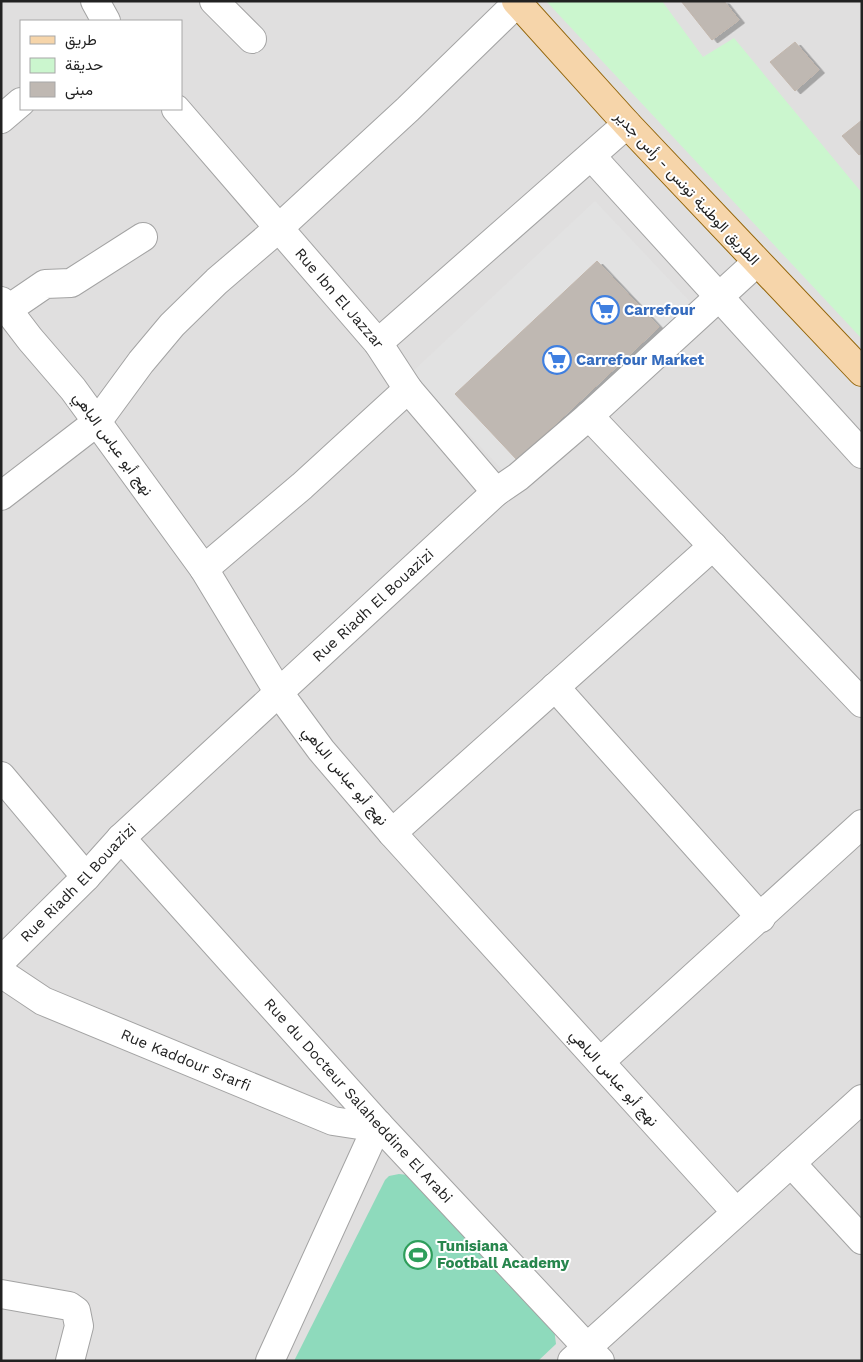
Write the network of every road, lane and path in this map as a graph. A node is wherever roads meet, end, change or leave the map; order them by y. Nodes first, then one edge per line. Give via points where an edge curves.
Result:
1 (95, 1) edge
2 (214, 1) edge
3 (517, 2) edge
4 (105, 20) edge
5 (252, 39) dead end
6 (20, 103) edge
7 (177, 110) edge
8 (1, 119) edge
9 (627, 124) junction
10 (592, 157) junction
11 (280, 227) junction
12 (143, 237) dead end
13 (757, 262) junction
14 (721, 297) junction
15 (4, 305) edge
16 (378, 343) junction
17 (862, 372) edge
18 (408, 389) junction
19 (590, 416) junction
20 (97, 422) junction
21 (862, 454) edge
22 (496, 492) junction
23 (1, 496) edge
24 (713, 546) junction
25 (204, 569) junction
26 (555, 687) junction
27 (280, 693) junction
28 (862, 703) edge
29 (1, 776) edge
30 (862, 824) edge
31 (392, 833) junction
32 (121, 838) junction
33 (86, 877) junction
34 (761, 918) junction
35 (1, 961) edge
36 (1, 973) edge
37 (600, 1062) junction
38 (862, 1099) edge
39 (378, 1124) junction
40 (791, 1163) junction
41 (736, 1212) junction
42 (862, 1240) edge
43 (1, 1294) edge
44 (587, 1356) edge
45 (70, 1361) edge
46 (270, 1361) edge

1 - 4 street
2 - 5 street
3 - 9 main road, الطريق الوطنية تونس - رأس جدير
3 - 11 street via 408,110
6 - 8 street
7 - 11 street, Rue Ibn El Jazzar
9 - 10 street
9 - 13 main road, الطريق الوطنية تونس - رأس جدير
10 - 14 street
10 - 16 street
11 - 16 street, Rue Ibn El Jazzar
11 - 20 street via 172,325
12 - 15 street via 71,282 46,284
13 - 14 street, Rue Riadh El Bouazizi
13 - 17 main road, الطريق الوطنية تونس - رأس جدير
14 - 19 street, Rue Riadh El Bouazizi
14 - 21 street
15 - 20 street, نهج أبو عباس الباهي
16 - 18 street, Rue Ibn El Jazzar
18 - 22 street, Rue Ibn El Jazzar
18 - 25 street via 302,486
19 - 22 street, Rue Riadh El Bouazizi
19 - 24 street
20 - 23 street
20 - 25 street, نهج أبو عباس الباهي
22 - 27 street, Rue Riadh El Bouazizi
24 - 26 street
24 - 28 street
25 - 27 street, نهج أبو عباس الباهي
26 - 31 street
26 - 34 street
27 - 31 street, نهج أبو عباس الباهي via 321,750
27 - 32 street, Rue Riadh El Bouazizi
29 - 33 street
30 - 34 street
31 - 37 street, نهج أبو عباس الباهي
32 - 33 street, Rue Riadh El Bouazizi
32 - 39 street, Rue du Docteur Salaheddine El Arabi
33 - 35 street, Rue Riadh El Bouazizi
34 - 37 street
36 - 39 street, Rue Kaddour Srarfi via 43,1002 333,1121
37 - 41 street, نهج أبو عباس الباهي
38 - 40 street
39 - 44 street, Rue du Docteur Salaheddine El Arabi
39 - 46 street
40 - 41 street
40 - 42 street
41 - 44 street
43 - 45 street via 69,1306 76,1311 79,1326

